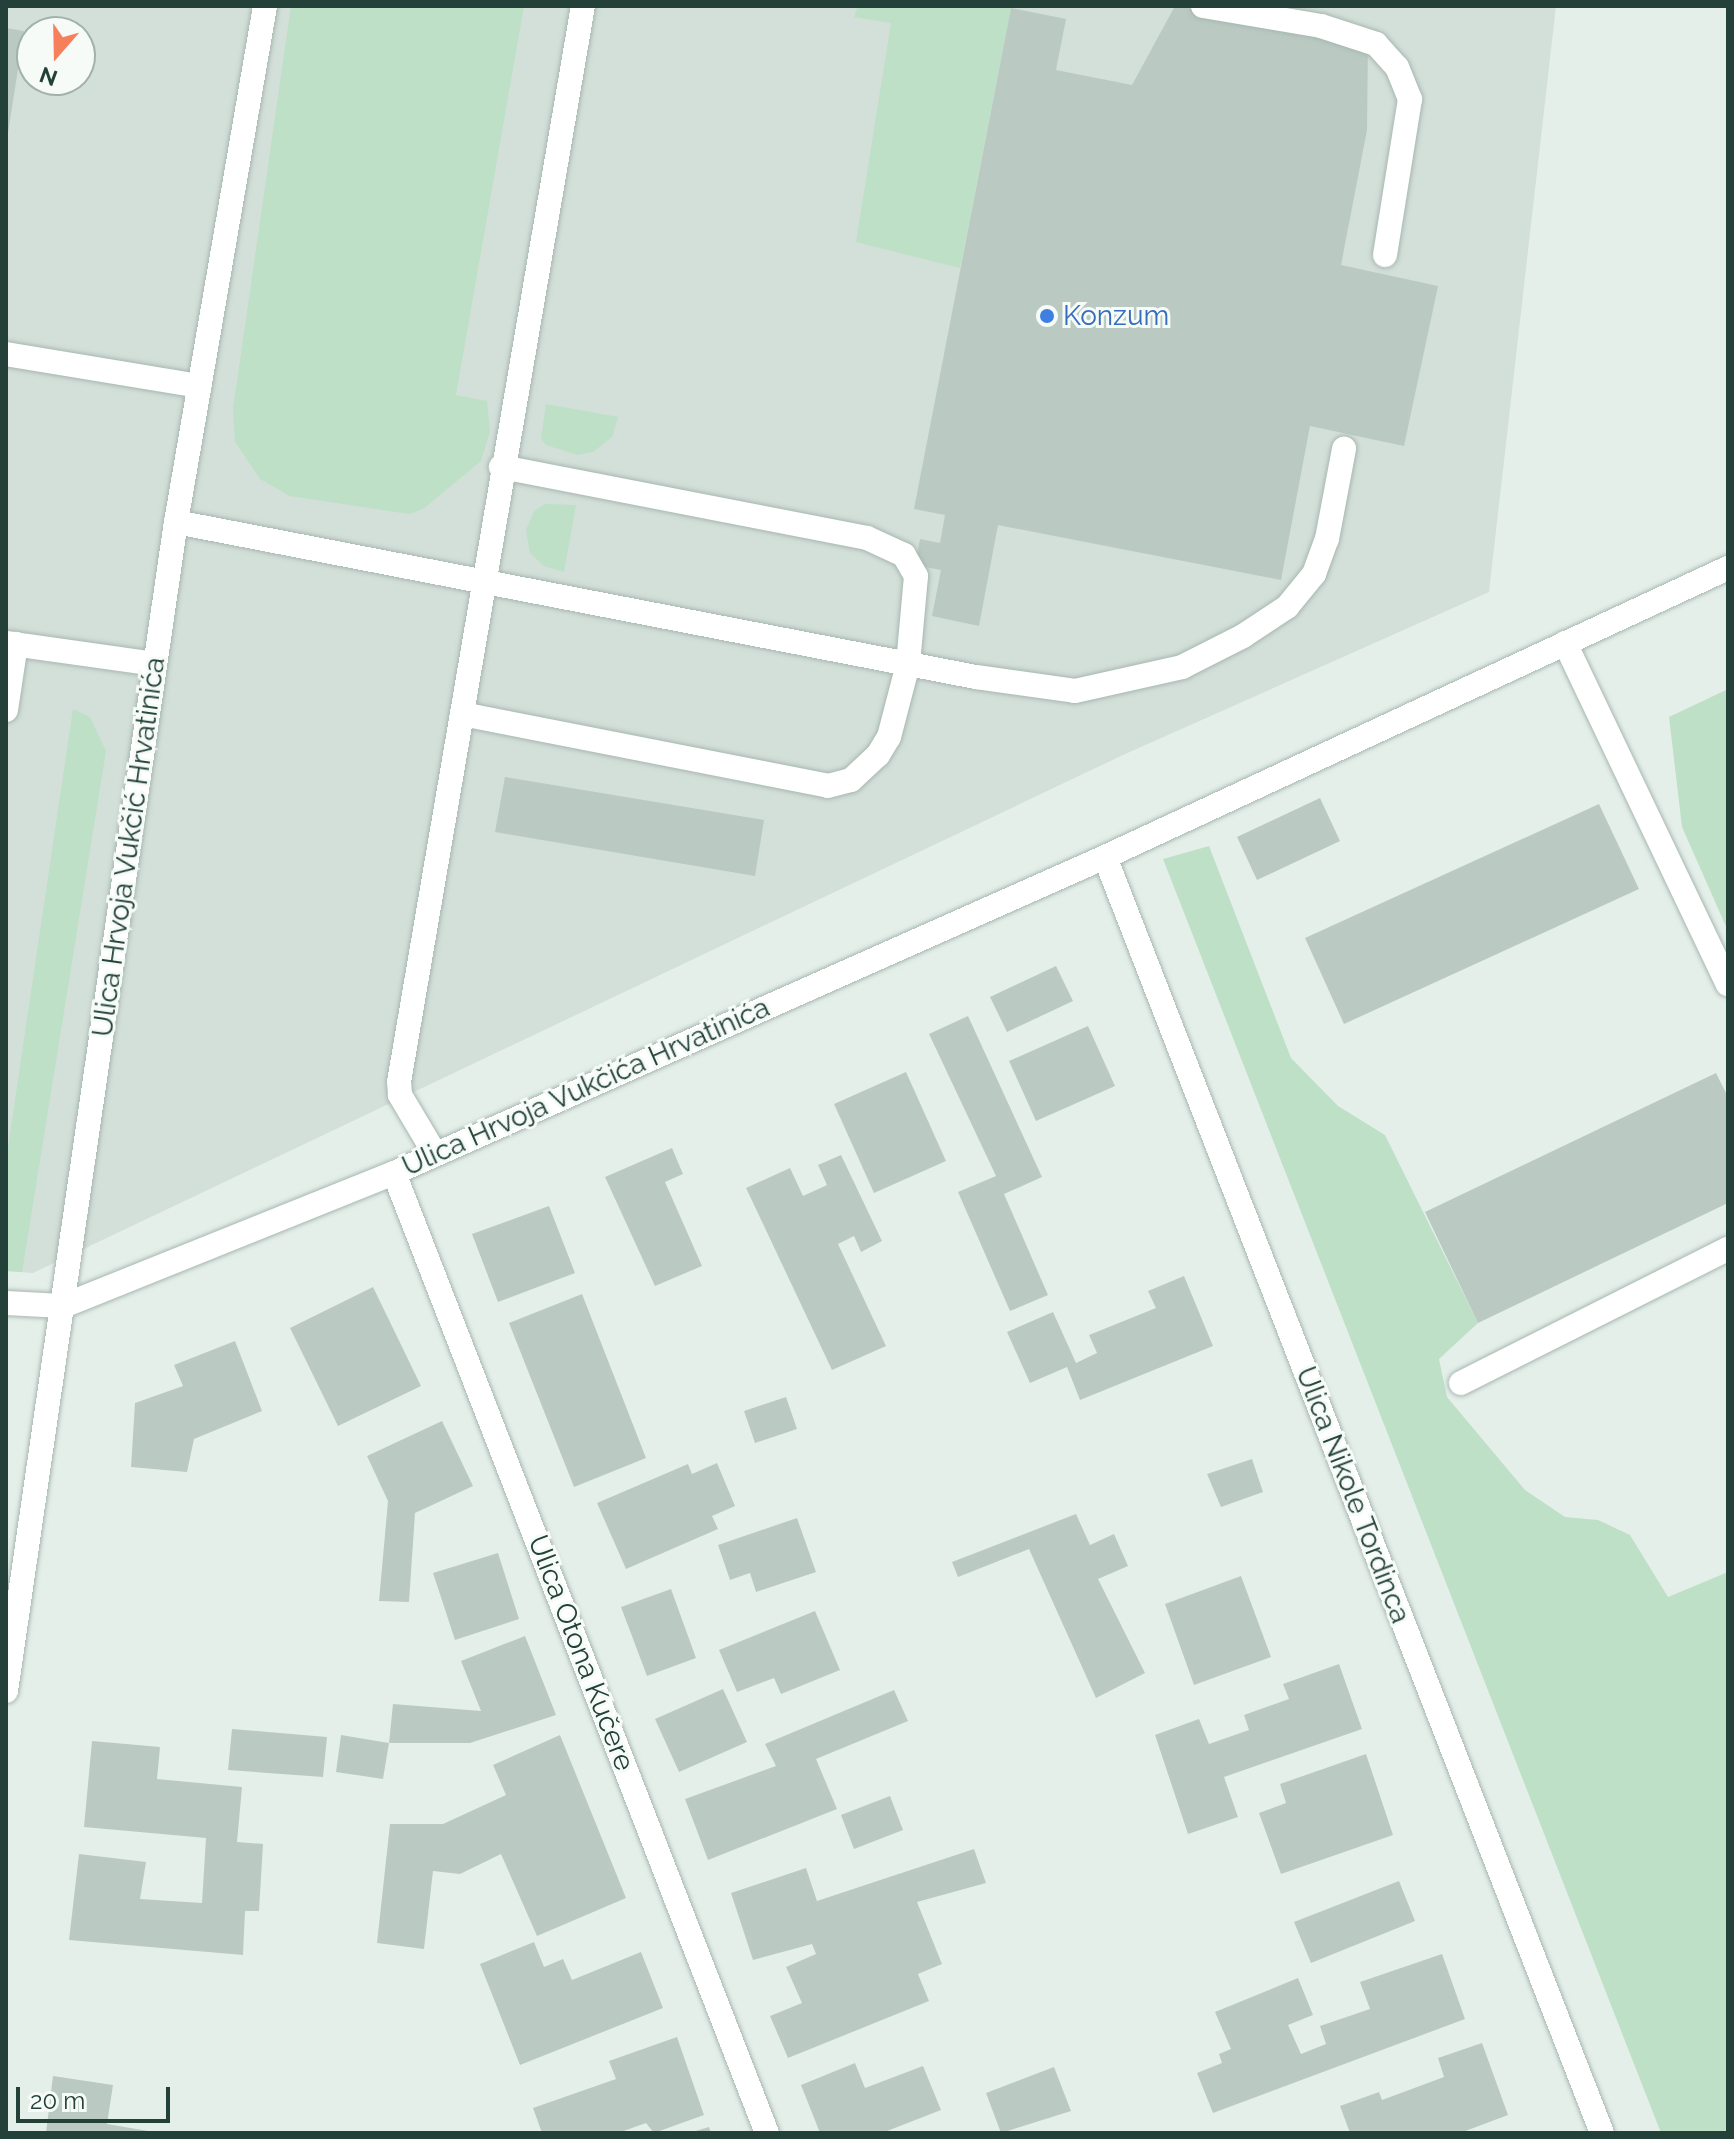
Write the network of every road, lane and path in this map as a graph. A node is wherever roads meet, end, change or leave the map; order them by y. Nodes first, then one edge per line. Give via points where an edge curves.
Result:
1 (265, 6) edge
2 (583, 6) edge
3 (1203, 6) edge
4 (1385, 255) dead end
5 (6, 354) edge
6 (199, 386) junction
7 (1344, 449) dead end
8 (501, 467) junction
9 (176, 522) junction
10 (1728, 568) edge
11 (482, 581) junction
12 (1565, 643) junction
13 (11, 644) edge
14 (155, 664) junction
15 (908, 664) junction
16 (6, 710) edge
17 (462, 714) junction
18 (1105, 857) junction
19 (1728, 984) edge
20 (435, 1154) junction
21 (394, 1173) junction
22 (1728, 1249) edge
23 (6, 1303) edge
24 (63, 1306) junction
25 (1461, 1383) dead end
26 (6, 1691) edge
27 (767, 2133) edge
28 (1602, 2133) edge

1 - 6 street, Ulica Hrvoja Vukčić Hrvatinića
2 - 8 street
3 - 4 street via 1321,26 1376,44 1397,67 1410,99
5 - 6 street
6 - 9 street, Ulica Hrvoja Vukčić Hrvatinića
7 - 15 street via 1327,539 1314,574 1287,607 1182,667 1075,691
8 - 11 street
8 - 15 street via 879,543 904,555 916,576
9 - 11 street
9 - 14 street, Ulica Hrvoja Vukčić Hrvatinića
10 - 12 street, Ulica Hrvoja Vukčića Hrvatinića
11 - 15 street
11 - 17 street
12 - 18 street, Ulica Hrvoja Vukčića Hrvatinića
12 - 19 street
13 - 14 street
13 - 16 street
14 - 24 street, Ulica Hrvoja Vukčić Hrvatinića
15 - 17 street via 889,737 878,755 851,780 828,786
17 - 20 street via 399,1082 400,1095
18 - 20 street, Ulica Hrvoja Vukčića Hrvatinića
18 - 28 street, Ulica Nikole Tordinca
20 - 21 street, Ulica Hrvoja Vukčića Hrvatinića
21 - 24 street, Ulica Hrvoja Vukčića Hrvatinića
21 - 27 street, Ulica Otona Kučere
22 - 25 street
23 - 24 street
24 - 26 street, Ulica Hrvoja Vukčić Hrvatinića

